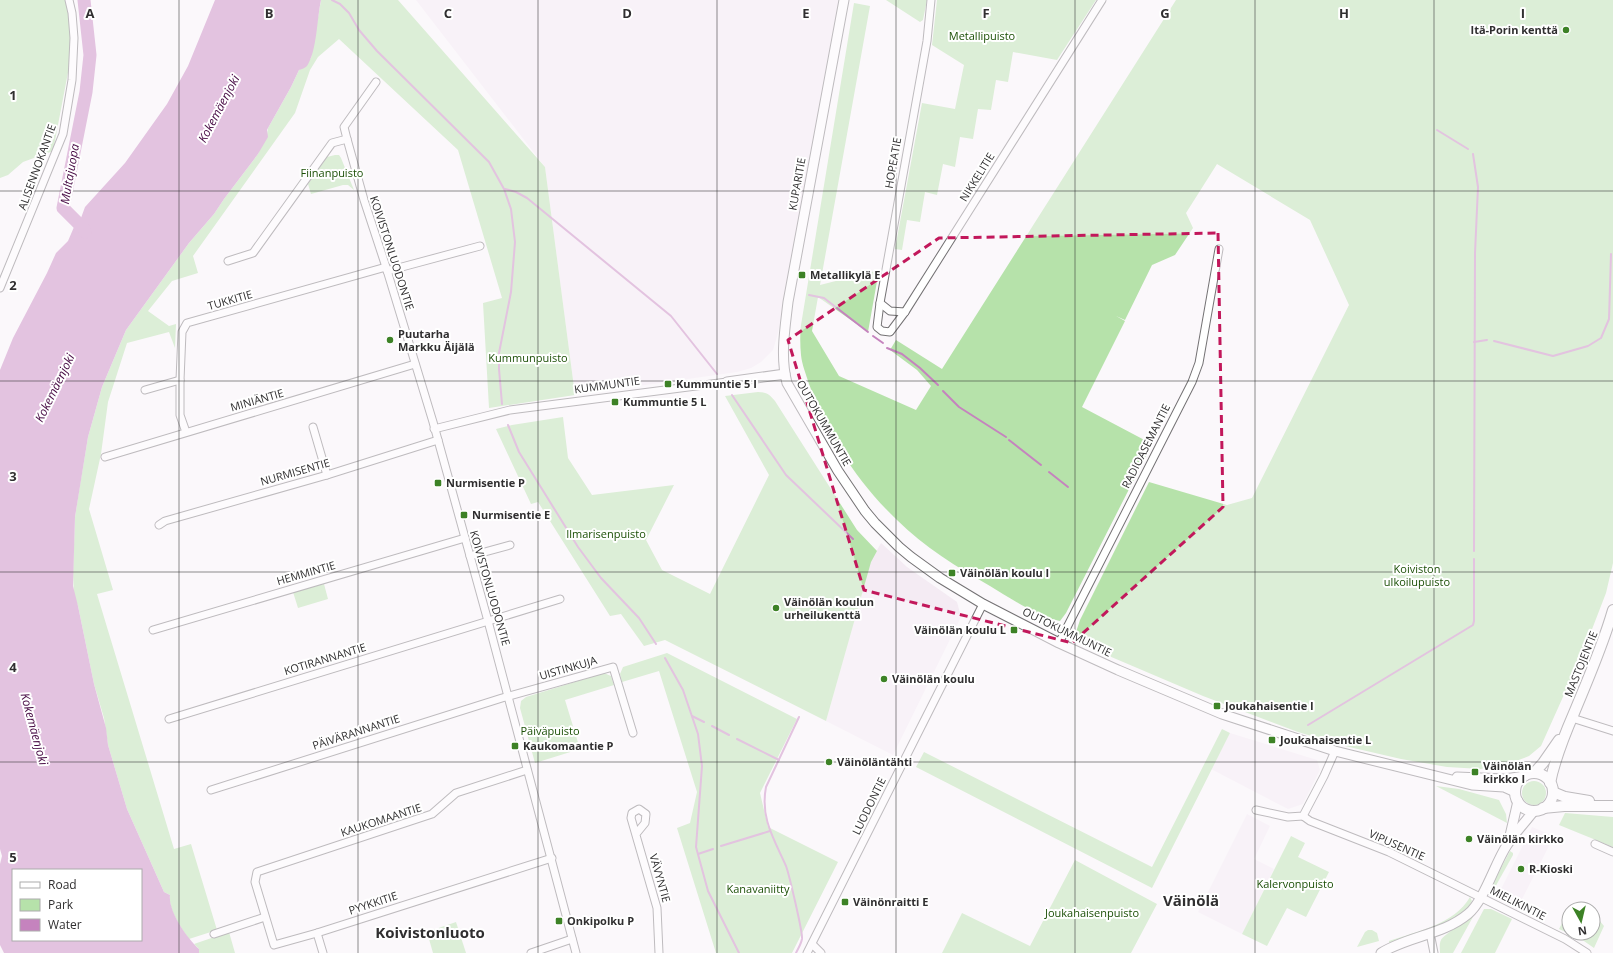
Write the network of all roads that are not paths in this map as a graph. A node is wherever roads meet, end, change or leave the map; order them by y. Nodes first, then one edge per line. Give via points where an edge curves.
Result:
1 (69, 0) edge
2 (844, 0) edge
3 (932, 0) edge
4 (1102, 0) edge
5 (376, 82) dead end
6 (347, 139) junction
7 (480, 246) dead end
8 (1219, 249) dead end
9 (228, 261) dead end
10 (387, 269) junction
11 (0, 288) edge
12 (880, 303) junction
13 (905, 312) junction
14 (416, 364) junction
15 (785, 374) junction
16 (180, 380) junction
17 (727, 382) joint
18 (145, 390) dead end
19 (313, 428) dead end
20 (434, 429) junction
21 (186, 432) junction
22 (438, 440) junction
23 (105, 457) dead end
24 (327, 475) junction
25 (159, 525) dead end
26 (465, 538) junction
27 (510, 545) dead end
28 (470, 556) junction
29 (560, 599) dead end
30 (983, 604) junction
31 (1613, 610) edge
32 (488, 621) junction
33 (153, 630) dead end
34 (1059, 643) junction
35 (508, 696) junction
36 (169, 719) dead end
37 (1570, 722) junction
38 (1613, 731) edge
39 (633, 733) dead end
40 (1335, 751) junction
41 (527, 770) junction
42 (1529, 775) junction
43 (1437, 776) junction
44 (1551, 787) junction
45 (211, 790) dead end
46 (1517, 797) junction
47 (1613, 805) edge
48 (1256, 810) dead end
49 (1539, 810) junction
50 (1303, 816) junction
51 (636, 834) dead end
52 (1595, 844) dead end
53 (1507, 845) junction
54 (1613, 852) edge
55 (552, 858) junction
56 (257, 872) joint
57 (1482, 894) junction
58 (265, 917) junction
59 (317, 933) junction
60 (214, 934) dead end
61 (1430, 934) junction
62 (572, 940) junction
63 (812, 944) junction
64 (323, 953) edge
65 (531, 953) edge
66 (576, 953) edge
67 (659, 953) edge
68 (807, 953) edge
69 (821, 953) edge
70 (1381, 953) edge
71 (1434, 953) edge
72 (1587, 953) edge

1 - 11 street, ALISENNOKANTIE via 74,38 72,80 63,134
2 - 15 street, KUPARITIE via 788,302 784,341
3 - 12 street, HOPEATIE via 927,41
4 - 13 street, NIKKELITIE
5 - 6 street via 344,127
6 - 9 street via 332,143 253,253
6 - 10 street, KOIVISTONLUODONTIE
7 - 10 street, TUKKITIE
8 - 34 street, RADIOASEMANTIE via 1199,363 1192,382
10 - 14 street, KOIVISTONLUODONTIE
10 - 16 street, TUKKITIE via 187,323 182,332
12 - 13 street via 890,311
12 - 13 street, NIKKELITIE via 877,326 882,332 890,332
14 - 20 street, KOIVISTONLUODONTIE
14 - 21 street, MINIÄNTIE
15 - 17 street, KUMMUNTIE
15 - 30 street, OUTOKUMMUNTIE via 787,383 838,471 865,511 911,557
16 - 18 street
16 - 21 street, TUKKITIE via 180,416
17 - 20 street, KUMMUNTIE via 510,410
19 - 24 street
20 - 22 street, KOIVISTONLUODONTIE
21 - 23 street, MINIÄNTIE
22 - 24 street, NURMISENTIE
22 - 26 street, KOIVISTONLUODONTIE
24 - 25 street, NURMISENTIE
26 - 28 street, KOIVISTONLUODONTIE
26 - 33 street, HEMMINTIE
27 - 28 street
28 - 32 street, KOIVISTONLUODONTIE
29 - 32 street, KOTIRANNANTIE
30 - 34 street, OUTOKUMMUNTIE
30 - 63 street, LUODONTIE
31 - 37 main road, MASTOJENTIE via 1605,637
32 - 35 street, KOIVISTONLUODONTIE
32 - 36 street, KOTIRANNANTIE
34 - 40 street, OUTOKUMMUNTIE via 1222,714
35 - 39 street, UISTINKUJA via 613,667
35 - 41 street, KOIVISTONLUODONTIE
35 - 45 street, PÄIVÄRANNANTIE
37 - 38 street
37 - 42 main road, MASTOJENTIE via 1543,763
37 - 44 main road, MASTOJENTIE via 1553,768
40 - 43 street, OUTOKUMMUNTIE
40 - 50 street
41 - 55 street, KOIVISTONLUODONTIE
41 - 56 street, KAUKOMAANTIE via 456,794 432,814
42 - 43 street, OUTOKUMMUNTIE via 1505,779
42 - 44 main road via 1543,776
42 - 46 main road via 1518,783
43 - 46 street, OUTOKUMMUNTIE via 1472,784 1504,787
44 - 47 main road via 1565,797
44 - 49 main road via 1550,801
46 - 49 main road via 1525,808
46 - 53 street
47 - 49 main road via 1564,806
48 - 50 street via 1288,817
49 - 53 street
50 - 57 street, VIPUSENTIE
51 - 67 street, VÄVYNTIE via 657,908
52 - 54 street
53 - 57 street
55 - 59 street, PYYKKITIE
55 - 62 street, KOIVISTONLUODONTIE
56 - 58 street, PYYKKITIE via 255,882
57 - 61 street via 1469,914 1456,923
57 - 72 street, MIELIKINTIE
58 - 59 street, PYYKKITIE via 274,945
58 - 60 street
59 - 64 street
61 - 70 street via 1402,942
61 - 71 street
62 - 65 street
62 - 66 street, KOIVISTONLUODONTIE
63 - 68 street, LUODONTIE
63 - 69 street

